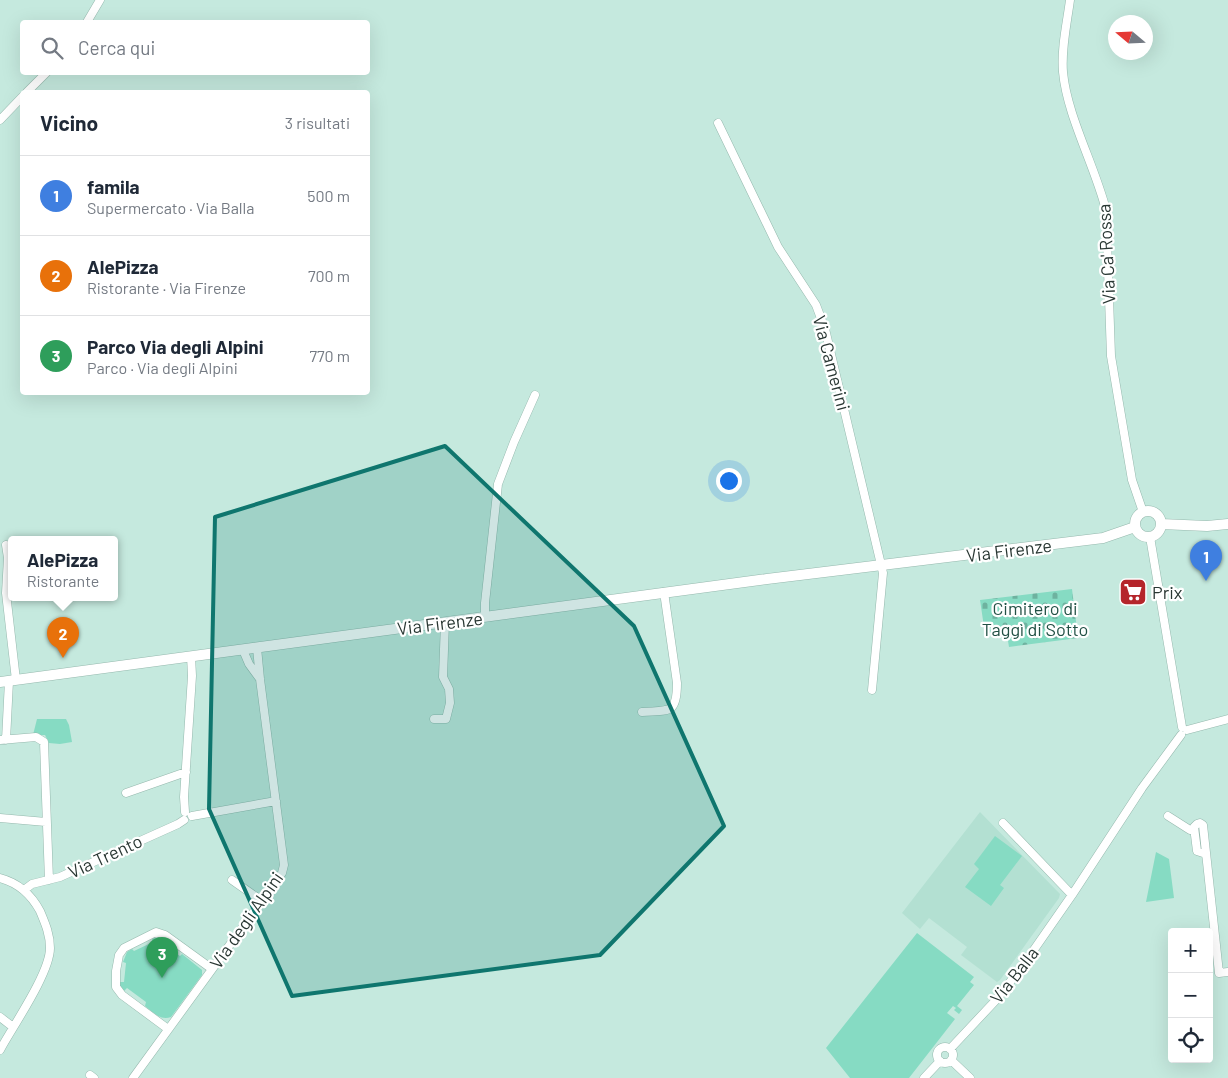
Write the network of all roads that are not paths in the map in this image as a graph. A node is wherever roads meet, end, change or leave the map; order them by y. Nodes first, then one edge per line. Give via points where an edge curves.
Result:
1 (100, 0) edge
2 (1070, 0) edge
3 (88, 20) edge
4 (44, 75) edge
5 (29, 90) edge
6 (20, 99) edge
7 (0, 120) edge
8 (718, 123) dead end
9 (535, 395) dead end
10 (1143, 512) junction
11 (1161, 524) junction
12 (1228, 524) edge
13 (1135, 527) junction
14 (1150, 537) junction
15 (6, 545) dead end
16 (8, 558) edge
17 (881, 565) junction
18 (664, 592) junction
19 (3, 593) edge
20 (485, 617) junction
21 (445, 622) junction
22 (257, 648) junction
23 (243, 650) junction
24 (191, 656) junction
25 (260, 679) junction
26 (8, 681) edge
27 (872, 690) dead end
28 (642, 712) dead end
29 (434, 719) dead end
30 (1228, 719) edge
31 (1183, 731) junction
32 (3, 740) edge
33 (186, 772) junction
34 (126, 793) dead end
35 (276, 801) junction
36 (187, 816) junction
37 (1168, 816) dead end
38 (0, 818) edge
39 (46, 822) junction
40 (1003, 823) dead end
41 (0, 878) edge
42 (49, 880) junction
43 (232, 880) dead end
44 (24, 890) junction
45 (1072, 895) junction
46 (262, 901) junction
47 (212, 969) junction
48 (1228, 972) edge
49 (0, 1017) edge
50 (13, 1027) junction
51 (168, 1029) junction
52 (950, 1049) junction
53 (0, 1050) edge
54 (951, 1060) junction
55 (940, 1061) junction
56 (133, 1078) edge
57 (924, 1078) edge
58 (970, 1078) edge

1 - 3 street
2 - 10 street, Via Ca' Rossa via 1062,59 1064,77 1106,210 1111,356 1132,480
4 - 5 street
6 - 7 street
8 - 17 street, Via Camerini via 778,247 821,316
9 - 20 street via 498,484
10 - 11 main road via 1156,514
10 - 13 main road via 1136,519
11 - 12 main road
11 - 14 main road via 1158,533
13 - 14 main road via 1139,534
13 - 17 main road, Via Firenze via 1103,538
14 - 31 street
15 - 16 street
17 - 18 main road, Via Firenze
17 - 27 street
18 - 20 main road, Via Firenze
18 - 28 street via 677,698 668,710
19 - 26 street
20 - 21 main road, Via Firenze
21 - 22 main road, Via Firenze
21 - 29 street via 443,677 450,702 446,719
22 - 23 main road, Via Firenze
22 - 25 street, Via degli Alpini
23 - 24 main road, Via Firenze
23 - 25 street, Via degli Alpini
24 - 26 main road, Via Firenze
24 - 33 street
25 - 35 street, Via degli Alpini
26 - 32 street
30 - 31 street
31 - 45 street, Via Balla
32 - 39 street via 36,737 44,742
33 - 34 street
33 - 36 street
35 - 36 street, Via Trento
35 - 46 street, Via degli Alpini via 284,865
36 - 42 street, Via Trento via 178,824
37 - 48 street via 1190,830 1200,823 1203,826 1219,973
38 - 39 street
39 - 42 street
40 - 45 street
41 - 44 street
42 - 44 street, Via Trento via 32,884
43 - 46 street
44 - 50 street via 44,920 50,948 42,976
45 - 52 street, Via Balla via 1006,989
46 - 47 street, Via degli Alpini
47 - 51 street, Via degli Alpini
47 - 51 street via 156,932 122,951 116,971 116,987
49 - 50 street
50 - 53 street
51 - 56 street, Via degli Alpini
52 - 54 street
52 - 55 street via 939,1050
54 - 55 street
54 - 58 street
55 - 57 street

